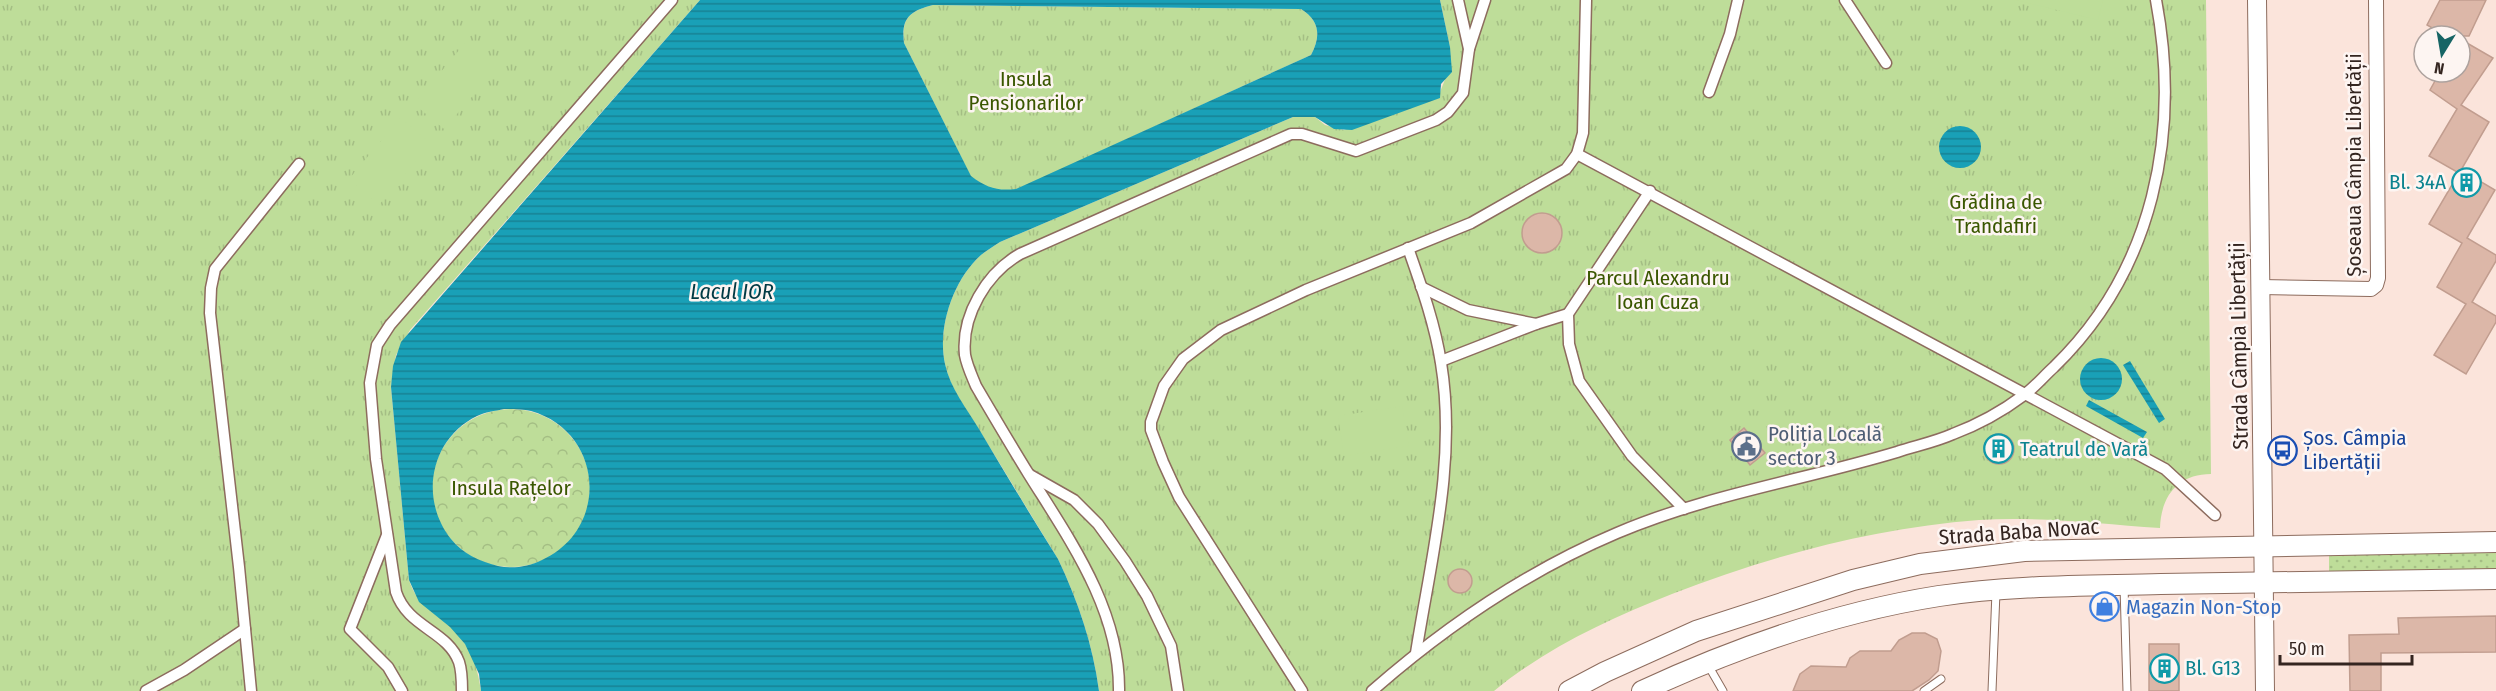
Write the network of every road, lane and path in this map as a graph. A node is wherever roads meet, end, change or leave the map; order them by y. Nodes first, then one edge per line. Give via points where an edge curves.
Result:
1 (672, 0) edge
2 (1458, 0) edge
3 (1485, 0) edge
4 (1586, 0) edge
5 (1738, 0) edge
6 (1845, 0) edge
7 (2156, 0) edge
8 (2257, 0) edge
9 (2376, 0) edge
10 (1469, 49) junction
11 (1886, 63) dead end
12 (1709, 92) dead end
13 (1578, 154) junction
14 (299, 164) dead end
15 (1650, 191) junction
16 (1408, 248) junction
17 (1421, 286) junction
18 (2260, 287) junction
19 (1568, 314) junction
20 (1536, 324) junction
21 (1441, 362) junction
22 (2025, 394) junction
23 (1029, 474) junction
24 (1684, 509) junction
25 (2215, 515) dead end
26 (387, 534) junction
27 (2496, 542) edge
28 (2264, 545) junction
29 (2496, 579) edge
30 (2264, 583) junction
31 (2124, 585) junction
32 (1996, 590) junction
33 (245, 629) junction
34 (1416, 653) junction
35 (1707, 663) junction
36 (1941, 679) dead end
37 (146, 691) edge
38 (251, 691) edge
39 (402, 691) edge
40 (462, 691) edge
41 (1119, 691) edge
42 (1178, 691) edge
43 (1302, 691) edge
44 (1372, 691) edge
45 (1569, 691) edge
46 (1642, 691) edge
47 (1723, 691) edge
48 (1924, 691) edge
49 (1992, 691) edge
50 (2127, 691) edge
51 (2265, 691) edge

1 - 26 street via 381,336 370,382
2 - 10 street
3 - 10 street
4 - 13 street via 1583,133
5 - 12 street
6 - 11 street
7 - 22 street via 2164,91 2161,156 2146,219 2109,301 2081,340
8 - 18 street, Strada Câmpia Libertății
9 - 18 street, Șoseaua Câmpia Libertății via 2376,285 2371,289
10 - 23 street via 1462,93 1448,112 1436,120 1356,151 1291,134 1020,254 1002,266 985,286 972,314 965,355 976,386
13 - 15 street
13 - 16 street via 1566,169 1471,223
14 - 33 street via 215,269 211,288 210,313
15 - 19 street
15 - 22 street
16 - 17 street
16 - 43 street via 1221,330 1183,359 1164,386 1151,422 1179,497
17 - 20 street via 1468,310
17 - 21 street
18 - 28 street, Strada Câmpia Libertății
19 - 20 street
19 - 24 street via 1569,344 1579,381 1632,456
20 - 21 street
21 - 34 street via 1446,406 1442,498
22 - 24 street via 1953,435
22 - 25 street via 2165,469
23 - 41 street via 1069,534 1097,593 1113,647
23 - 42 street via 1074,500 1098,524 1125,561 1171,646
24 - 34 street via 1616,533 1522,581
26 - 39 street via 350,629 388,667
26 - 40 street via 401,605 410,617 452,650 459,664
27 - 28 main road, Strada Baba Novac
28 - 30 street, Strada Câmpia Libertății
28 - 45 main road, Strada Baba Novac via 2024,551 1920,564 1853,580 1696,631
29 - 30 main road
30 - 31 main road
30 - 51 street, Strada Câmpia Libertății
31 - 32 main road
31 - 50 lane
32 - 35 main road via 1941,596 1871,611
32 - 49 lane
33 - 37 street
33 - 38 street
34 - 44 street
35 - 46 main road
35 - 47 lane
36 - 48 lane

